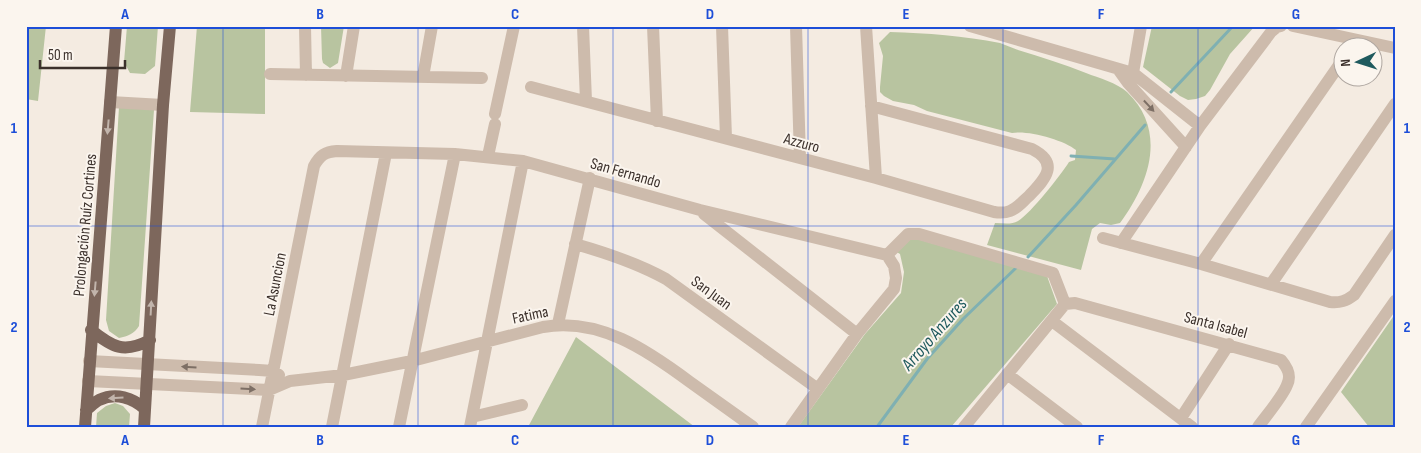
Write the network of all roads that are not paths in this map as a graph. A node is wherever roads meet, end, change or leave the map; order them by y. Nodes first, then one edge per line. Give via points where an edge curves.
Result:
1 (116, 26) edge
2 (170, 26) edge
3 (305, 26) edge
4 (354, 26) edge
5 (432, 26) edge
6 (514, 26) edge
7 (583, 26) edge
8 (653, 26) edge
9 (722, 26) edge
10 (796, 26) edge
11 (866, 26) edge
12 (970, 26) edge
13 (1141, 26) edge
14 (1281, 26) edge
15 (1293, 26) edge
16 (994, 29) edge
17 (1334, 38) edge
18 (1334, 72) edge
19 (270, 74) dead end
20 (306, 75) junction
21 (346, 76) junction
22 (423, 77) junction
23 (482, 78) dead end
24 (1130, 78) junction
25 (530, 87) dead end
26 (586, 101) junction
27 (110, 102) junction
28 (1395, 104) edge
29 (163, 105) junction
30 (871, 106) junction
31 (657, 121) junction
32 (1200, 126) junction
33 (726, 138) junction
34 (1186, 147) junction
35 (327, 152) joint
36 (386, 153) junction
37 (456, 154) junction
38 (488, 156) junction
39 (800, 158) junction
40 (523, 161) junction
41 (590, 178) junction
42 (876, 178) junction
43 (700, 210) junction
44 (1395, 235) edge
45 (1103, 238) dead end
46 (1121, 243) junction
47 (576, 244) junction
48 (887, 255) junction
49 (1201, 264) junction
50 (1271, 284) junction
51 (1395, 301) edge
52 (1065, 304) junction
53 (1052, 320) junction
54 (558, 324) junction
55 (91, 330) junction
56 (858, 334) junction
57 (150, 340) junction
58 (486, 340) junction
59 (1228, 344) junction
60 (412, 361) junction
61 (89, 362) junction
62 (148, 365) junction
63 (224, 369) junction
64 (273, 371) junction
65 (1007, 374) junction
66 (343, 375) junction
67 (88, 381) junction
68 (290, 381) junction
69 (147, 385) junction
70 (223, 388) junction
71 (818, 389) junction
72 (270, 390) junction
73 (522, 405) dead end
74 (145, 409) junction
75 (86, 410) junction
76 (1181, 418) junction
77 (471, 422) edge
78 (85, 427) edge
79 (144, 427) edge
80 (262, 427) edge
81 (332, 427) edge
82 (399, 427) edge
83 (753, 427) edge
84 (791, 427) edge
85 (964, 427) edge
86 (1077, 427) edge
87 (1192, 427) edge
88 (1258, 427) edge
89 (1306, 427) edge

1 - 27 main road, Prolongación Ruíz Cortines
2 - 29 main road
3 - 20 street
4 - 21 street
5 - 22 street
6 - 38 street
7 - 26 street
8 - 31 street
9 - 33 street
10 - 39 street
11 - 30 street
12 - 16 street
13 - 24 street
14 - 32 street via 1271,32
15 - 17 street
16 - 24 street via 1118,69
18 - 49 street
19 - 20 street
20 - 21 street
21 - 22 street
22 - 23 street
24 - 32 street
24 -> 34 street
25 - 26 street, Azzuro
26 - 31 street, Azzuro
27 - 29 street
27 -> 55 main road, Prolongación Ruíz Cortines
28 - 50 street
57 -> 29 main road
30 - 42 street
30 - 42 street, Azzuro via 1032,149 1040,153 1048,170 1045,179 1017,207 1003,213
31 - 33 street, Azzuro
32 - 34 street
33 - 39 street, Azzuro
34 - 46 street
35 - 36 street, San Fernando
35 - 64 street, La Asuncion via 314,166
36 - 37 street, San Fernando
36 - 66 street
37 - 38 street, San Fernando
37 - 60 street
38 - 40 street, San Fernando
39 - 42 street, Azzuro
40 - 41 street, San Fernando
40 - 58 street
41 - 43 street, San Fernando
41 - 47 street
43 - 48 street, San Fernando
43 - 56 street
44 - 50 street via 1354,295 1346,301 1330,302
45 - 46 street
46 - 49 street
47 - 54 street
47 - 71 street, San Juan via 621,258 666,279
48 - 52 street via 908,234 919,234 1053,273
48 - 56 street via 894,266 894,289
49 - 50 street
51 - 89 street
52 - 53 street
52 - 59 street, Santa Isabel via 1075,303
53 - 65 street
53 - 76 street
54 - 58 street, Fatima
54 - 83 street, Fatima via 578,325 628,341 655,356
55 - 57 main road via 117,347 139,346
55 - 61 main road, Prolongación Ruíz Cortines
56 - 71 street
57 - 62 main road
58 - 60 street, Fatima
58 - 77 street
59 - 76 street
59 - 88 street, Santa Isabel via 1281,360 1287,366 1288,384
60 - 66 street, Fatima
60 - 82 street
61 - 62 street
61 - 67 main road, Prolongación Ruíz Cortines
63 -> 62 street
62 - 69 main road
63 - 64 street
63 - 70 street
64 - 68 street
64 - 72 street, La Asuncion
65 - 85 street
65 - 86 street
66 - 68 street, Fatima
66 - 81 street
67 - 69 street, Fatima
67 - 75 main road, Prolongación Ruíz Cortines
68 - 72 street, Fatima
69 - 70 street, Fatima
69 - 74 main road
70 -> 72 street, Fatima
71 - 84 street
72 - 80 street, La Asuncion
73 - 77 street
74 -> 75 main road via 130,398 115,397 100,400
74 - 79 main road
75 - 78 main road, Prolongación Ruíz Cortines
76 - 87 street

